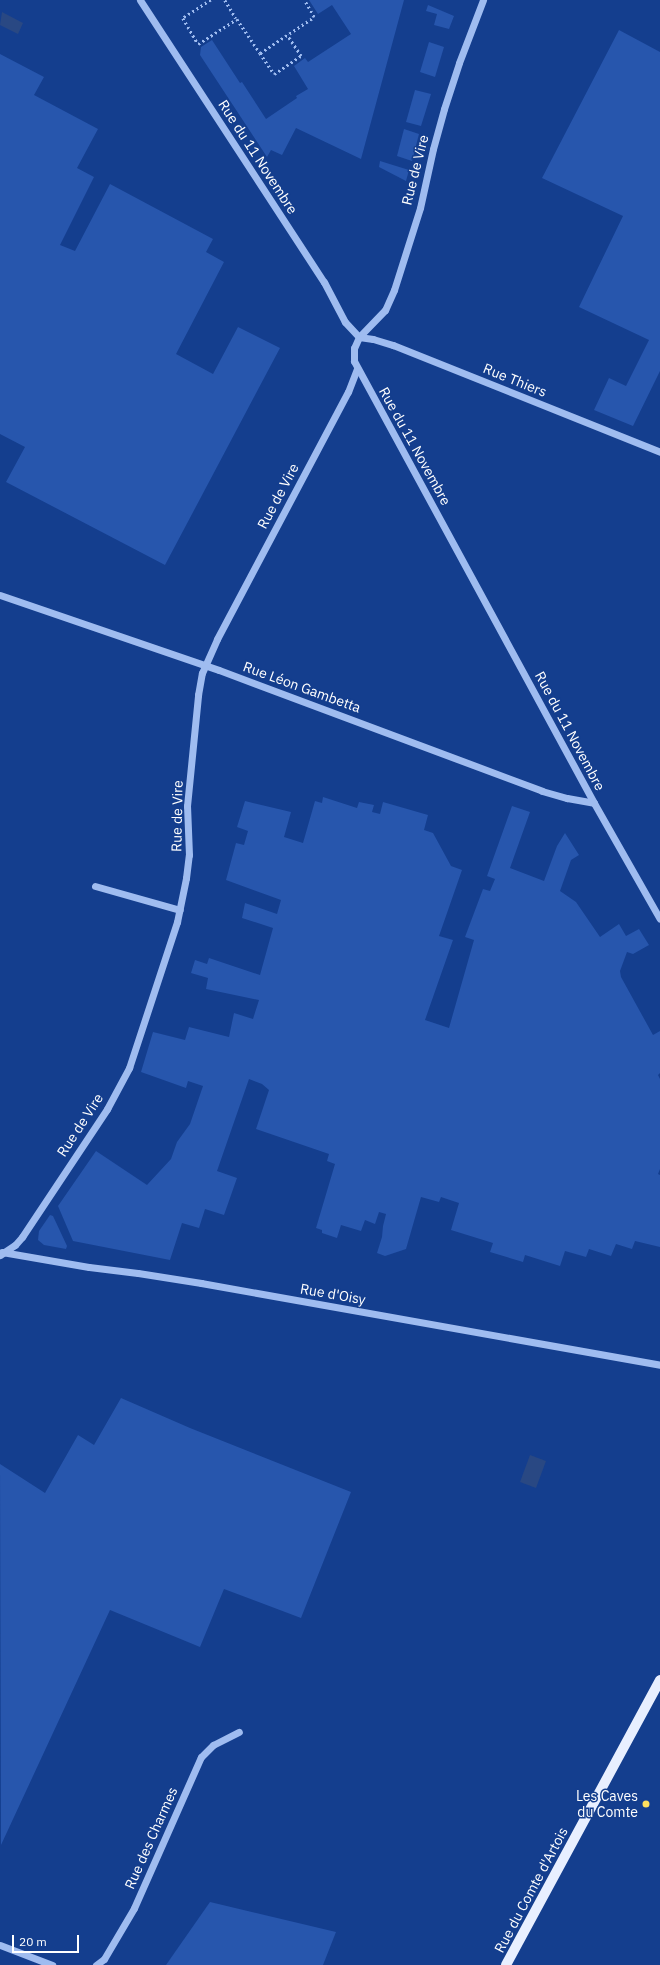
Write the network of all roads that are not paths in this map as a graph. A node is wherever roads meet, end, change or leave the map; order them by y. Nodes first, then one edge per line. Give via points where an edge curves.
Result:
1 (140, 0) edge
2 (483, 0) edge
3 (359, 337) junction
4 (357, 369) junction
5 (660, 452) edge
6 (0, 596) edge
7 (205, 665) junction
8 (594, 803) junction
9 (95, 886) dead end
10 (180, 910) junction
11 (660, 919) edge
12 (1, 1253) edge
13 (660, 1365) edge
14 (660, 1680) edge
15 (239, 1732) dead end
16 (0, 1945) edge
17 (52, 1965) edge
18 (96, 1965) edge
19 (506, 1965) edge

1 - 3 street, Rue du 11 Novembre via 324,282 345,322
2 - 3 street, Rue de Vire via 444,109 420,208 394,290 385,310
3 - 4 street, Rue du 11 Novembre via 353,355
3 - 5 street, Rue Thiers via 393,344
4 - 7 street, Rue de Vire via 348,392
4 - 8 street, Rue du 11 Novembre
6 - 7 street, Rue Léon Gambetta
7 - 8 street, Rue Léon Gambetta via 542,791
7 - 10 street, Rue de Vire via 198,695 187,815 189,863
8 - 11 street, Rue du 11 Novembre
9 - 10 street
10 - 12 street, Rue de Vire via 124,1080 22,1238
12 - 13 street, Rue d'Oisy via 186,1281
14 - 19 main road, Rue du Comte d'Artois
15 - 18 street, Rue des Charmes via 213,1745 201,1756 134,1908 104,1959
16 - 17 street

